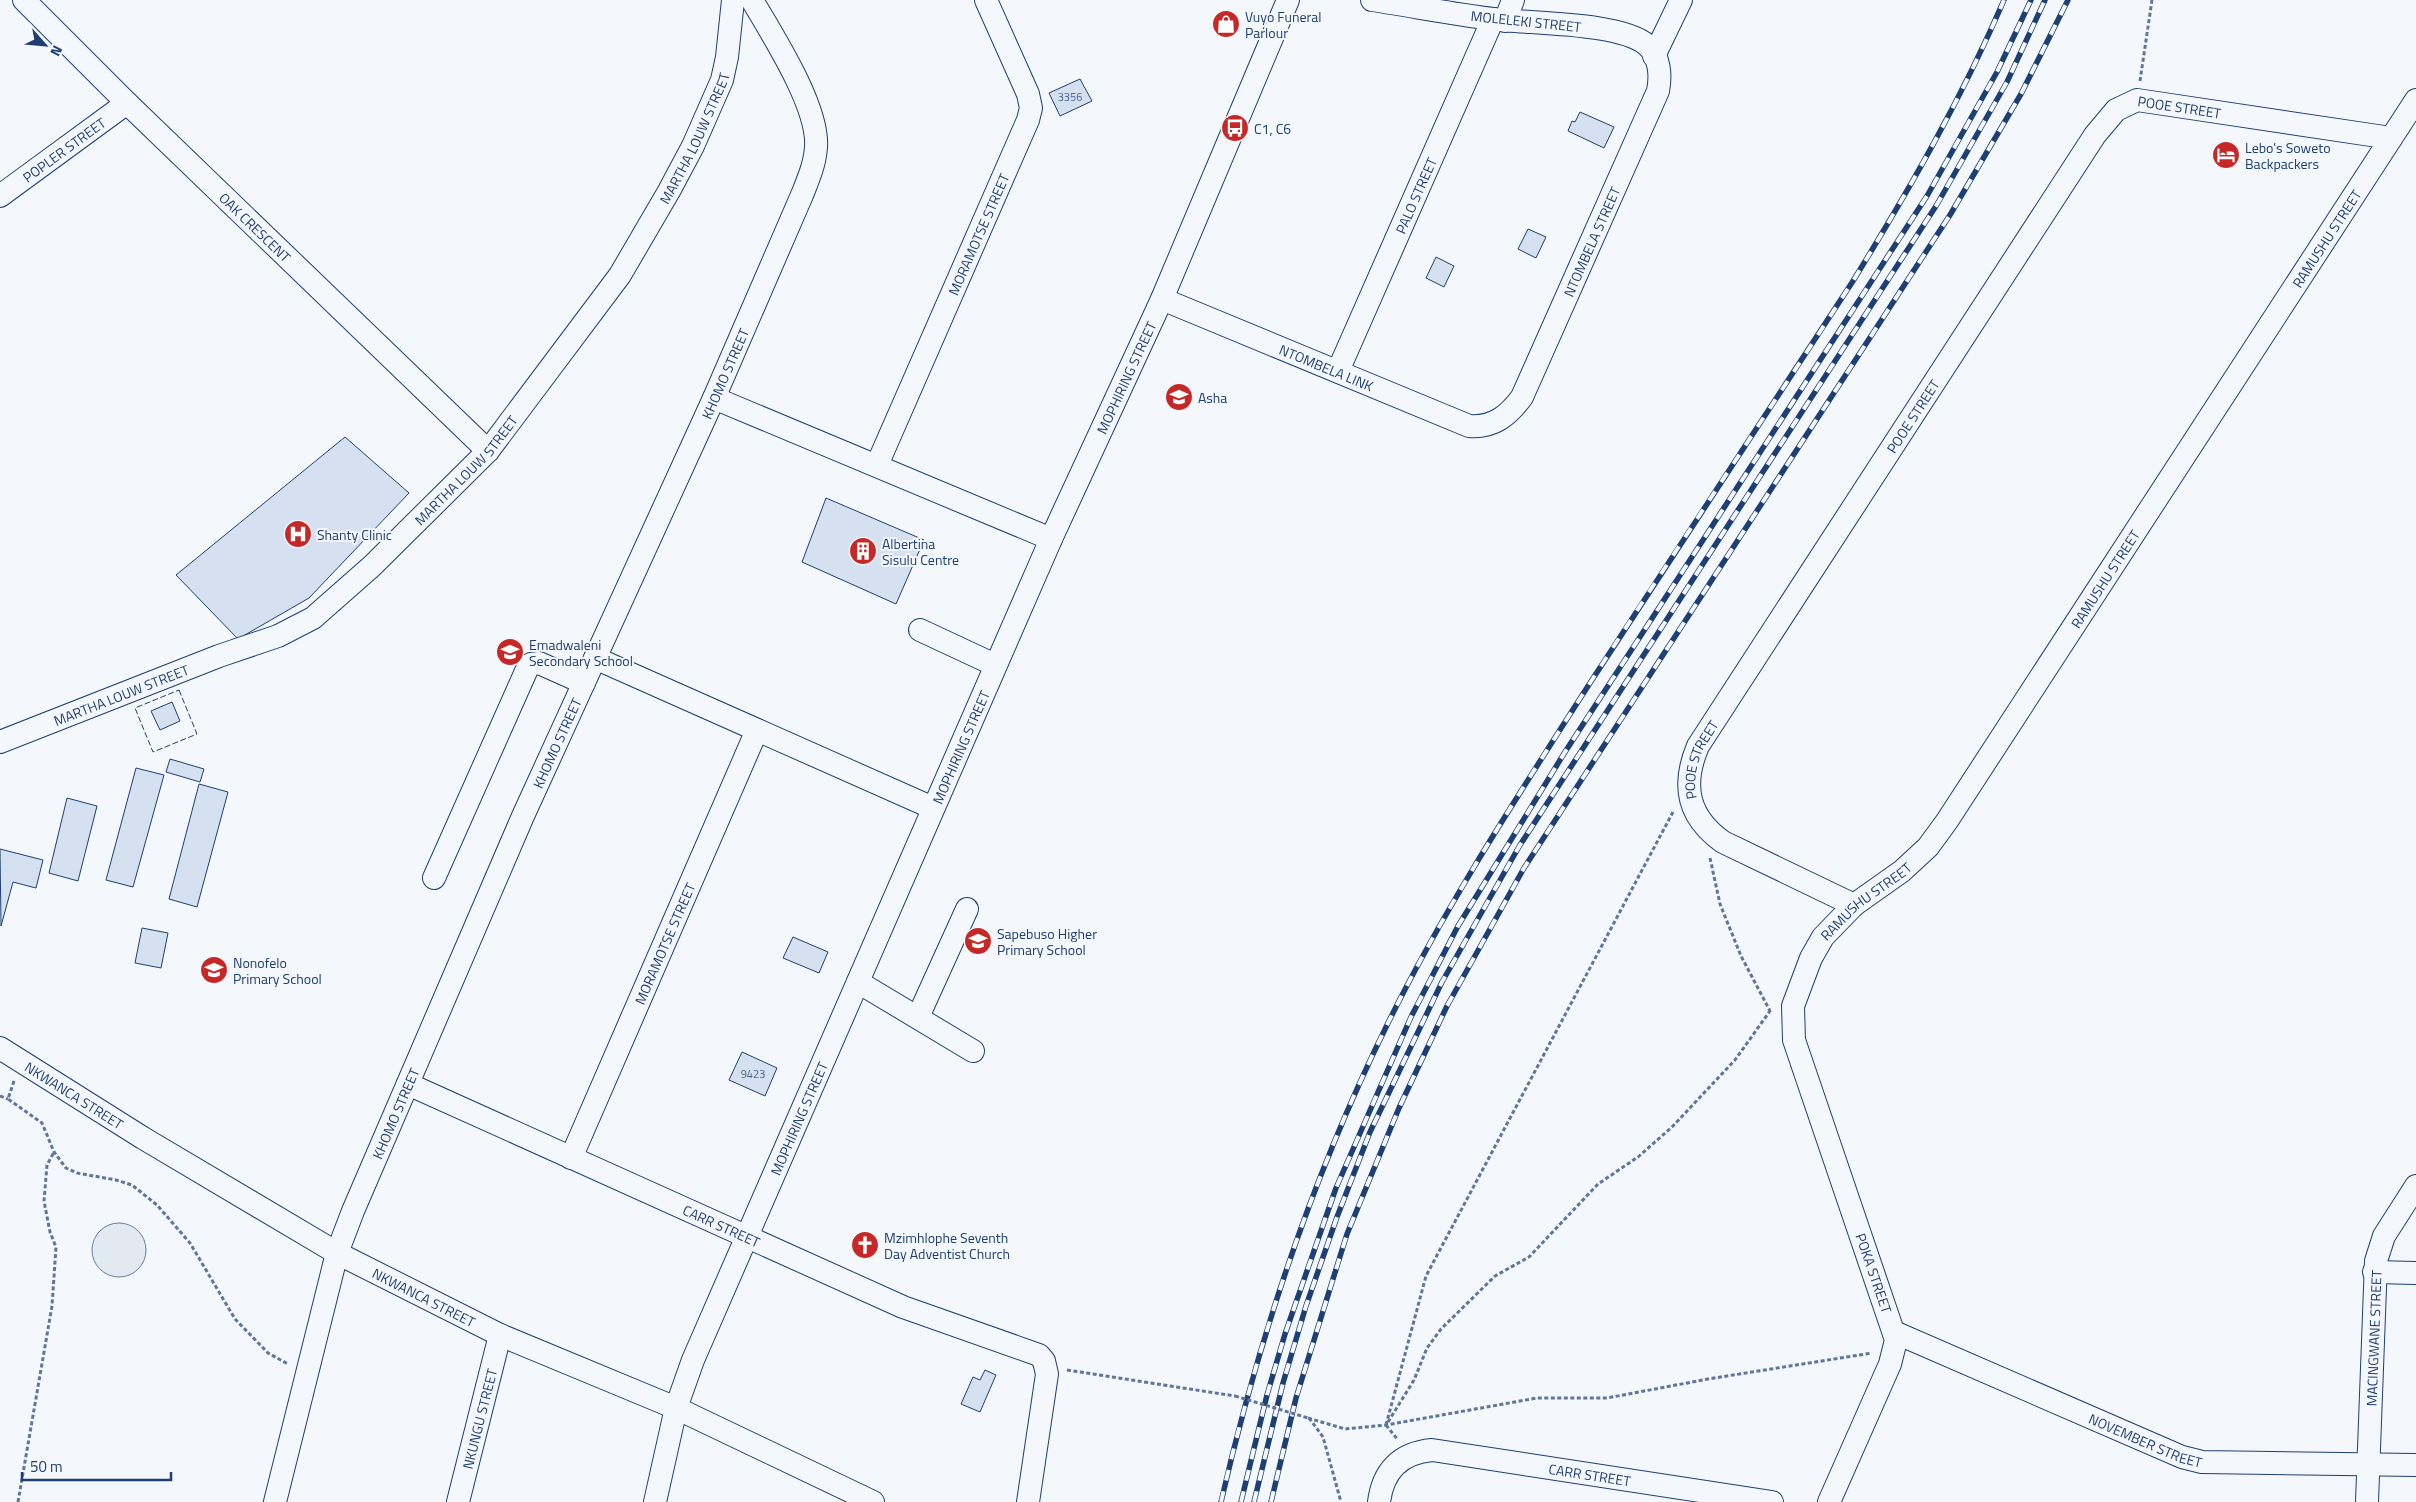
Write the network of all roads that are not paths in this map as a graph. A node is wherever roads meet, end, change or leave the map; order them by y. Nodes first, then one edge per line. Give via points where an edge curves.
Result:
1 (24, 0) edge
2 (733, 0) edge
3 (752, 0) edge
4 (986, 0) edge
5 (1288, 0) edge
6 (1372, 0) edge
7 (1513, 0) edge
8 (1681, 0) edge
9 (1499, 20) junction
10 (1651, 51) junction
11 (2416, 100) edge
12 (127, 103) junction
13 (2391, 138) junction
14 (0, 196) edge
15 (1162, 299) junction
16 (1338, 371) junction
17 (714, 398) junction
18 (1492, 425) joint
19 (488, 452) junction
20 (877, 465) junction
21 (1051, 539) junction
22 (920, 630) dead end
23 (594, 658) junction
24 (995, 665) junction
25 (584, 683) junction
26 (757, 730) junction
27 (0, 742) edge
28 (933, 808) junction
29 (434, 878) dead end
30 (1854, 904) junction
31 (967, 909) dead end
32 (858, 982) junction
33 (918, 1017) junction
34 (1794, 1040) joint
35 (0, 1048) edge
36 (973, 1052) dead end
37 (408, 1084) junction
38 (571, 1158) junction
39 (2416, 1186) edge
40 (747, 1236) junction
41 (337, 1254) junction
42 (2374, 1272) junction
43 (2416, 1273) edge
44 (500, 1335) junction
45 (1894, 1340) junction
46 (676, 1408) junction
47 (2368, 1463) junction
48 (2416, 1465) edge
49 (859, 1499) edge
50 (275, 1502) edge
51 (458, 1502) edge
52 (655, 1502) edge
53 (1028, 1502) edge
54 (1379, 1502) edge
55 (1772, 1502) edge
56 (1829, 1502) edge
57 (2367, 1502) edge

1 - 12 street, OAK CRESCENT
2 - 19 street, MARTHA LOUW STREET via 722,80 669,192 620,275
3 - 17 street, KHOMO STREET via 806,101 815,124 816,146 802,195
4 - 20 street, MORAMOTSE STREET via 1028,94 1031,108
5 - 15 street, MOPHIRING STREET
6 - 9 street, MOLELEKI STREET
7 - 9 street, PALO STREET
8 - 10 street
9 - 10 street, MOLELEKI STREET via 1616,32 1628,35
9 - 16 street, PALO STREET
10 - 18 street, NTOMBELA STREET via 1660,74 1658,91 1522,397 1507,415
11 - 13 street, RAMUSHU STREET
12 - 14 street, POPLER STREET
12 - 19 street, OAK CRESCENT
13 - 30 street, RAMUSHU STREET via 1947,821 1928,847 1902,871
13 - 30 street, POOE STREET via 2137,100 2116,110 2095,135 1698,746 1690,771 1692,806 1702,824 1723,842
15 - 16 street, NTOMBELA LINK
15 - 21 street, MOPHIRING STREET
16 - 18 street, NTOMBELA LINK via 1469,426
17 - 20 street
17 - 23 street, KHOMO STREET
19 - 27 street, MARTHA LOUW STREET via 372,566 313,618 278,636
20 - 21 street
21 - 24 street, MOPHIRING STREET
22 - 24 street
23 - 25 street, KHOMO STREET
23 - 26 street
24 - 28 street, MOPHIRING STREET
25 - 29 street via 539,663 531,664 527,669
25 - 37 street, KHOMO STREET
26 - 28 street
26 - 38 street, MORAMOTSE STREET
28 - 32 street, MOPHIRING STREET
30 - 34 street, RAMUSHU STREET via 1823,937 1811,958 1793,1006
31 - 33 street
32 - 33 street
32 - 40 street, MOPHIRING STREET
33 - 36 street
34 - 45 street, POKA STREET
35 - 41 street, NKWANCA STREET
37 - 38 street, CARR STREET
37 - 41 street, KHOMO STREET
38 - 40 street, CARR STREET
39 - 42 street, MACINGWANE STREET via 2384,1236
40 - 46 street, MOPHIRING STREET via 692,1360
40 - 53 street, CARR STREET via 903,1307 1043,1361
41 - 44 street, NKWANCA STREET
41 - 50 street, KHOMO STREET
42 - 43 street
42 - 47 street, MACINGWANE STREET
44 - 46 street, NKWANCA STREET
44 - 51 street, NKUNGU STREET
45 - 47 street, NOVEMBER STREET via 2182,1457 2227,1464
45 - 56 street via 1890,1364
46 - 49 street, NKWANCA STREET
46 - 52 street, MOPHIRING STREET
47 - 48 street, NOVEMBER STREET
47 - 57 street, MACINGWANE STREET
54 - 55 street, CARR STREET via 1391,1467 1409,1455 1432,1450

